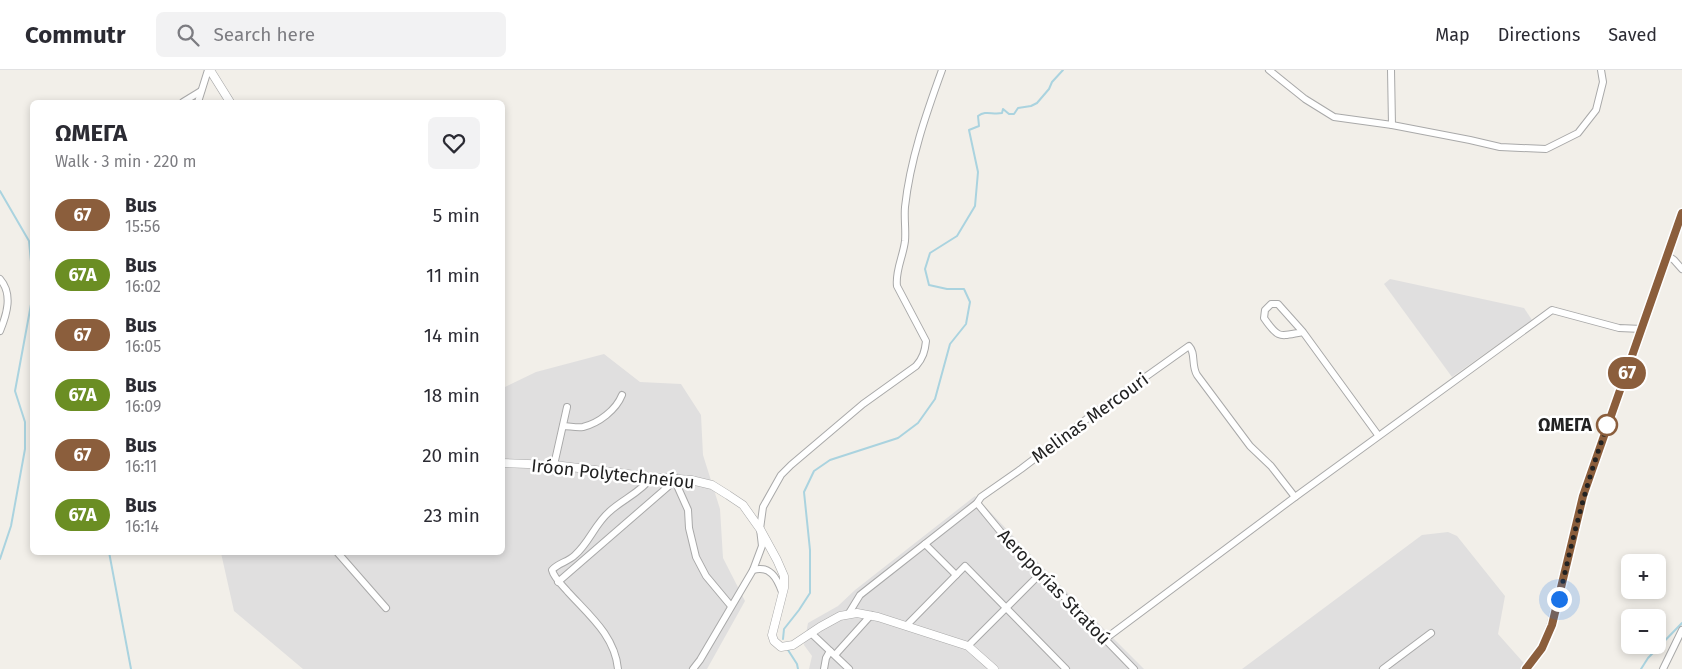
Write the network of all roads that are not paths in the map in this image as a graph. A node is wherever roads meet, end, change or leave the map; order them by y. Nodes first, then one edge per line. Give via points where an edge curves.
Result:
1 (209, 70) edge
2 (942, 70) edge
3 (1269, 70) edge
4 (1391, 70) edge
5 (1601, 70) edge
6 (201, 91) junction
7 (186, 100) edge
8 (199, 100) edge
9 (229, 100) edge
10 (1392, 125) junction
11 (1682, 213) edge
12 (1667, 256) junction
13 (1682, 269) edge
14 (0, 279) edge
15 (1642, 328) junction
16 (0, 331) edge
17 (1303, 332) junction
18 (622, 395) dead end
19 (567, 407) dead end
20 (563, 426) junction
21 (1378, 435) junction
22 (505, 463) edge
23 (554, 465) junction
24 (652, 478) junction
25 (674, 479) junction
26 (1295, 496) junction
27 (977, 503) junction
28 (760, 529) junction
29 (925, 544) junction
30 (340, 555) edge
31 (753, 570) junction
32 (1041, 573) junction
33 (956, 575) junction
34 (558, 582) junction
35 (782, 592) junction
36 (731, 606) junction
37 (386, 608) dead end
38 (1006, 608) junction
39 (849, 613) junction
40 (871, 615) junction
41 (906, 626) junction
42 (1682, 630) edge
43 (811, 633) junction
44 (1431, 633) dead end
45 (1105, 639) junction
46 (968, 646) junction
47 (833, 653) junction
48 (618, 669) edge
49 (693, 669) edge
50 (824, 669) edge
51 (849, 669) edge
52 (994, 669) edge
53 (1066, 669) edge
54 (1134, 669) edge
55 (1383, 669) edge
56 (1526, 669) edge
57 (1663, 669) edge

1 - 6 street
1 - 9 street
2 - 28 street via 918,139 905,208 904,246 896,279 926,341 922,358 781,475 763,507
3 - 10 street via 1334,117
4 - 10 street
5 - 10 street via 1603,82 1596,110 1578,134 1546,150 1500,148
6 - 7 street
6 - 8 street
11 - 12 street
12 - 13 street
12 - 15 street
14 - 16 street via 7,288 8,296
15 - 21 street via 1616,328 1552,310
15 - 56 street via 1583,496 1552,625 1542,648
17 - 17 street via 1278,304 1272,304 1264,311 1264,318 1279,335
17 - 21 street
18 - 20 street via 619,403 603,419 582,427
19 - 20 street
20 - 23 street
21 - 26 street
22 - 23 street, Iróon Polytechneíou
23 - 24 street, Iróon Polytechneíou
24 - 25 street, Iróon Polytechneíou
24 - 34 street via 636,494 608,513 573,557 553,569
25 - 28 street, Iróon Polytechneíou via 712,485 743,506
25 - 34 street
25 - 36 street via 688,510 696,557 706,576
26 - 27 street, Melinas Mercouri via 1250,446 1197,375 1189,346
26 - 45 street
27 - 29 street, Melinas Mercouri
27 - 32 street, Aeroporías Stratoú
28 - 31 street via 762,546
28 - 35 street, Iróon Polytechneíou via 784,576
29 - 33 street
29 - 39 street, Melinas Mercouri via 860,595
30 - 37 street
31 - 35 street via 767,569 777,579
31 - 36 street
32 - 38 street
32 - 45 street, Aeroporías Stratoú
33 - 38 street via 965,566
33 - 41 street
34 - 48 street via 598,624 614,647
35 - 43 street, Iróon Polytechneíou via 773,628 774,641 780,647 786,647
36 - 49 street
38 - 46 street
38 - 53 street
39 - 40 street, Iróon Polytechneíou
39 - 43 street, Iróon Polytechneíou
40 - 41 street, Iróon Polytechneíou
40 - 47 street
41 - 46 street, Iróon Polytechneíou
42 - 57 street
43 - 47 street
44 - 55 street
45 - 54 street, Aeroporías Stratoú
46 - 52 street, Iróon Polytechneíou
47 - 50 street via 826,659
47 - 51 street

